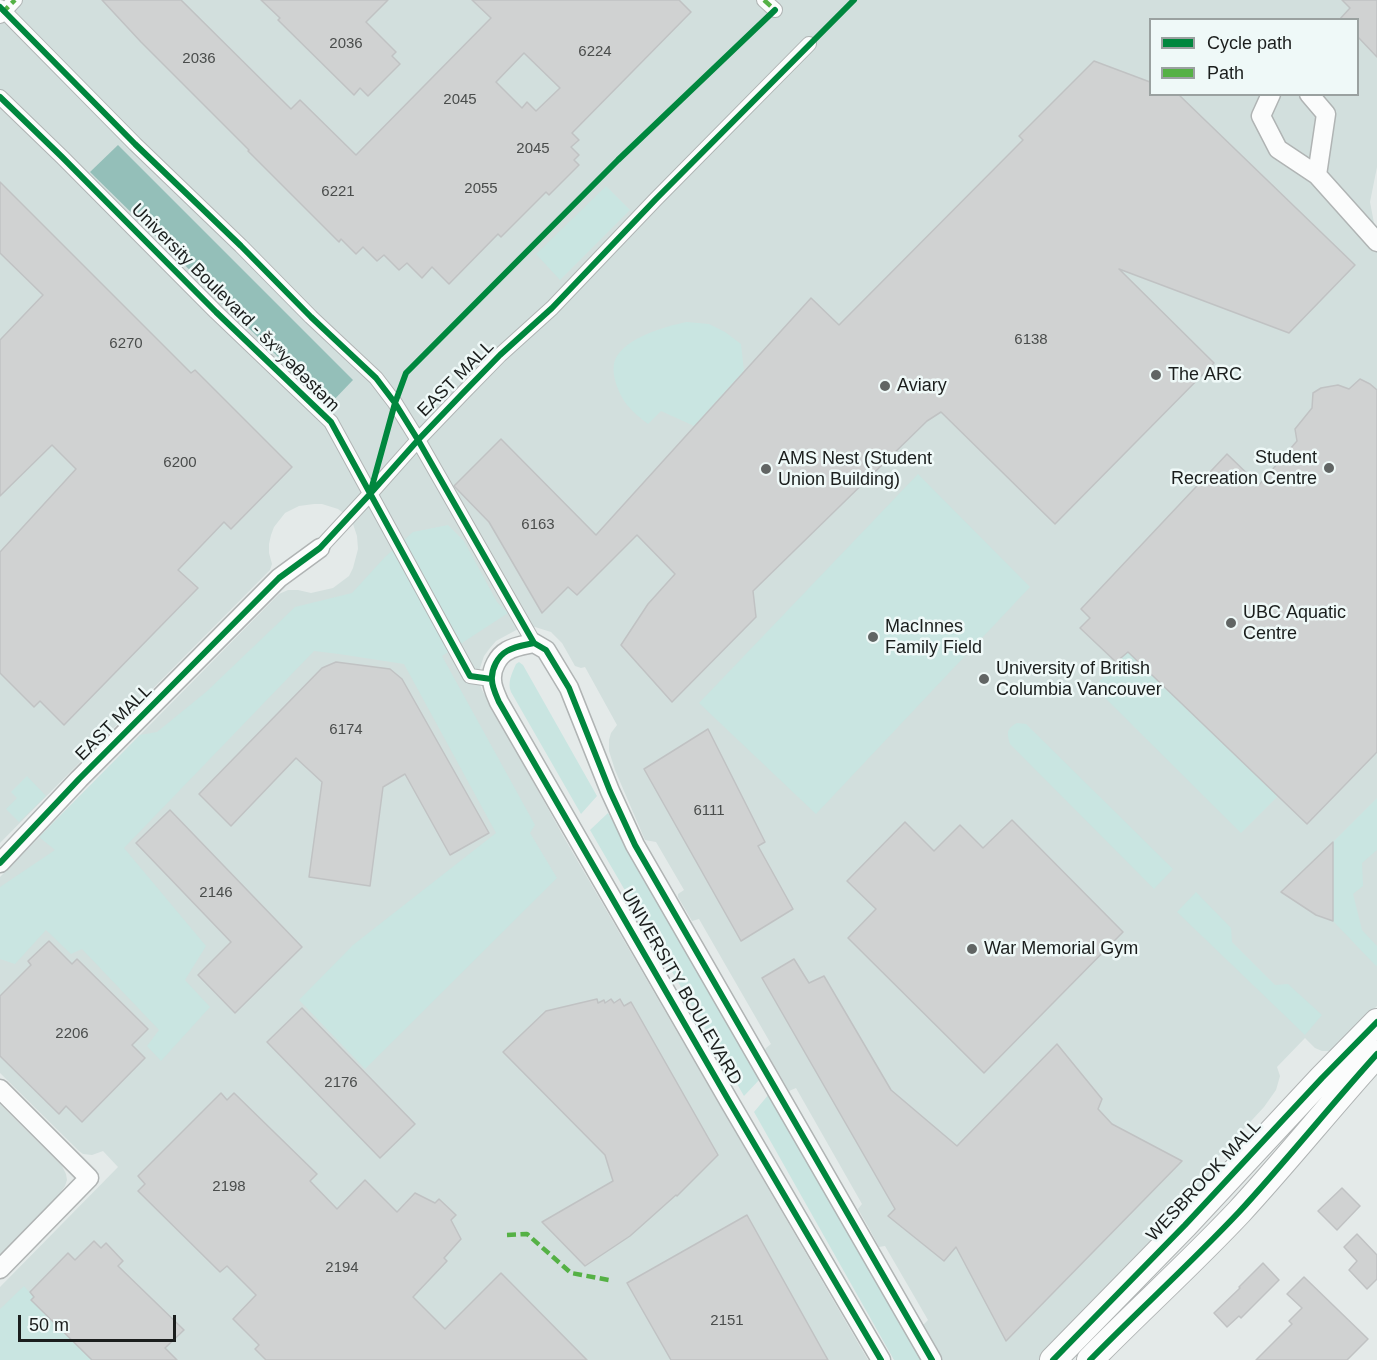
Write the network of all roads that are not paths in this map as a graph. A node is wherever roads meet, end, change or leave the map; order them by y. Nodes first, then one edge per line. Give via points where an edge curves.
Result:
1 (15, 0) edge
2 (764, 0) edge
3 (775, 10) dead end
4 (1, 11) edge
5 (809, 44) dead end
6 (1270, 96) edge
7 (1311, 96) edge
8 (0, 97) edge
9 (1317, 175) junction
10 (1377, 242) edge
11 (418, 440) junction
12 (370, 494) junction
13 (320, 548) joint
14 (534, 643) junction
15 (491, 679) junction
16 (0, 863) edge
17 (1377, 1022) edge
18 (1377, 1054) edge
19 (0, 1089) edge
20 (0, 1269) edge
21 (881, 1360) edge
22 (932, 1360) edge
23 (1053, 1360) edge
24 (1090, 1360) edge

1 - 4 street
2 - 3 street
4 - 11 street, UNIVERSITY BOULEVARD via 376,378
5 - 11 street, EAST MALL
6 - 9 street via 1261,116 1278,149
7 - 9 street via 1326,114
8 - 12 street, University Boulevard - šxʷyəθəstəm via 331,422
9 - 10 street
11 - 12 street, EAST MALL
11 - 14 street, UNIVERSITY BOULEVARD
12 - 13 street, EAST MALL
12 - 15 street, University Boulevard - šxʷyəθəstəm via 470,676
13 - 16 street, EAST MALL via 279,578
14 - 15 street via 512,648 500,656
14 - 22 street, UNIVERSITY BOULEVARD via 546,650 569,688 635,845
15 - 21 street, UNIVERSITY BOULEVARD via 499,702
17 - 23 main road, WESBROOK MALL
18 - 24 main road via 1238,1213
19 - 20 street via 89,1178

